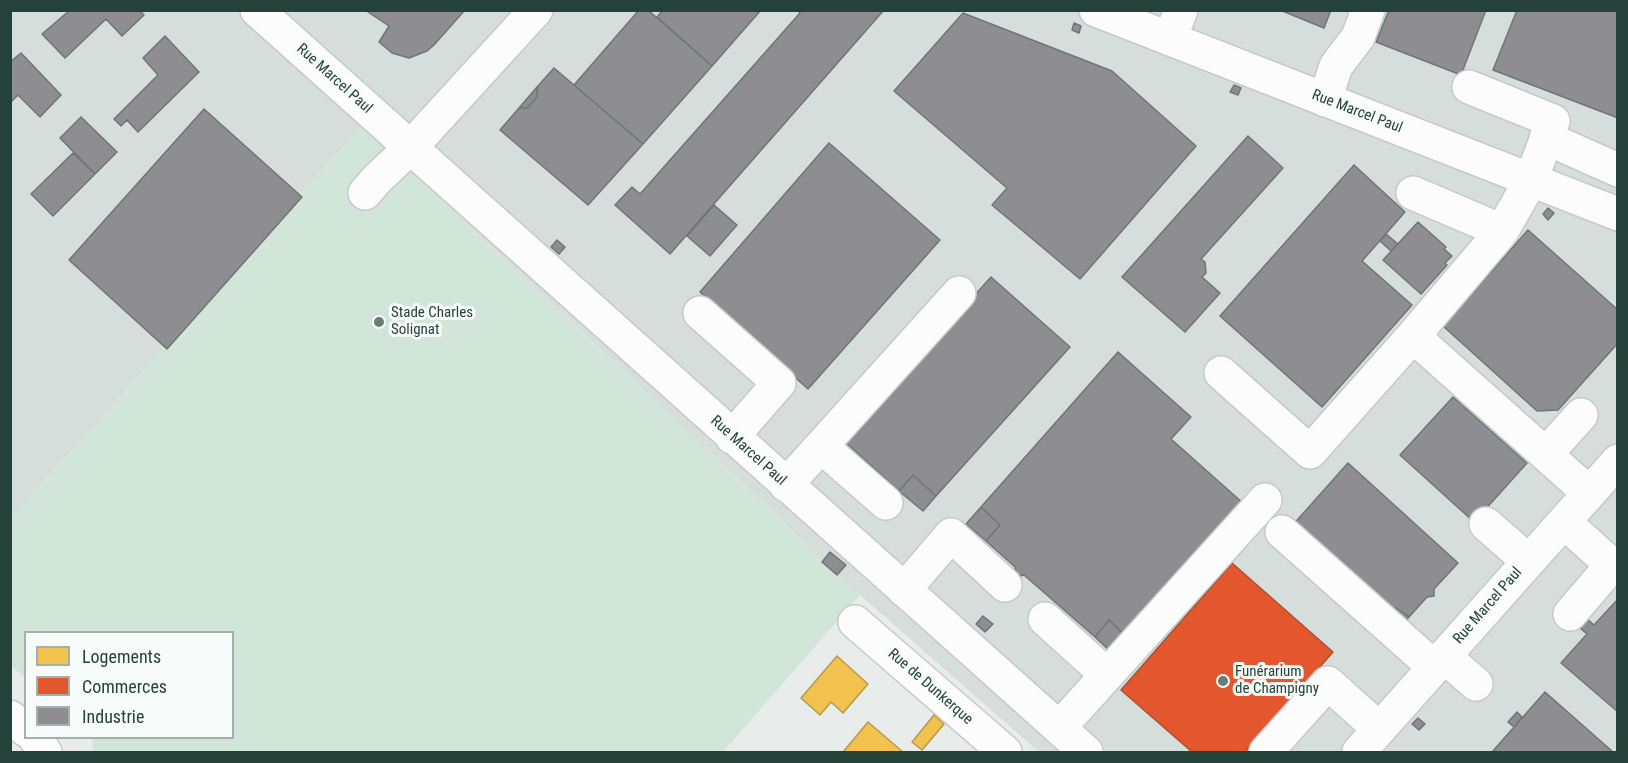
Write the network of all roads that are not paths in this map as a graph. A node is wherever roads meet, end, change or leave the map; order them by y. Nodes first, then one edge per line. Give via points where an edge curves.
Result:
1 (257, 10) edge
2 (536, 10) edge
3 (1096, 10) edge
4 (1368, 10) edge
5 (1176, 25) edge
6 (1469, 87) dead end
7 (1325, 100) junction
8 (1546, 138) junction
9 (410, 148) junction
10 (1617, 170) edge
11 (1531, 180) junction
12 (365, 193) dead end
13 (1413, 193) dead end
14 (1617, 214) edge
15 (1502, 231) junction
16 (959, 293) dead end
17 (700, 313) dead end
18 (1413, 336) junction
19 (1221, 374) dead end
20 (1581, 416) dead end
21 (732, 437) junction
22 (822, 447) junction
23 (1546, 454) junction
24 (1617, 461) edge
25 (786, 485) junction
26 (1589, 493) junction
27 (1265, 500) dead end
28 (886, 503) dead end
29 (1564, 522) junction
30 (1486, 524) dead end
31 (1282, 532) dead end
32 (1528, 561) junction
33 (1005, 585) dead end
34 (904, 590) junction
35 (1570, 614) dead end
36 (1045, 620) dead end
37 (855, 622) dead end
38 (1439, 662) junction
39 (1107, 675) junction
40 (1476, 684) dead end
41 (10, 717) edge
42 (24, 728) edge
43 (1059, 728) junction
44 (35, 739) edge
45 (1369, 741) edge
46 (45, 753) edge
47 (1005, 753) edge
48 (1086, 753) edge
49 (1266, 753) edge

1 - 9 street, Rue Marcel Paul
2 - 9 street
3 - 5 street, Rue Marcel Paul
4 - 7 street via 1358,38 1336,66
5 - 7 street, Rue Marcel Paul
6 - 8 street via 1553,121
7 - 11 street, Rue Marcel Paul
8 - 10 street
8 - 11 street
9 - 12 street
9 - 21 street, Rue Marcel Paul
11 - 14 street, Rue Marcel Paul
11 - 15 street
13 - 15 street
15 - 18 street
16 - 22 street
17 - 21 street via 779,384
18 - 19 street via 1310,452
18 - 23 street
20 - 23 street
21 - 25 street, Rue Marcel Paul
22 - 25 street
22 - 28 street
23 - 26 street
24 - 26 street, Rue Marcel Paul
25 - 34 street, Rue Marcel Paul
26 - 29 street, Rue Marcel Paul
27 - 39 street
29 - 32 street, Rue Marcel Paul
29 - 35 street via 1612,565
30 - 32 street
31 - 38 street
32 - 38 street, Rue Marcel Paul
33 - 34 street via 951,535
34 - 43 street, Rue Marcel Paul
36 - 39 street
37 - 47 street, Rue de Dunkerque
38 - 40 street
38 - 45 street, Rue Marcel Paul
39 - 43 street
41 - 42 street
43 - 48 street, Rue Marcel Paul
44 - 46 street
45 - 49 street via 1328,683

